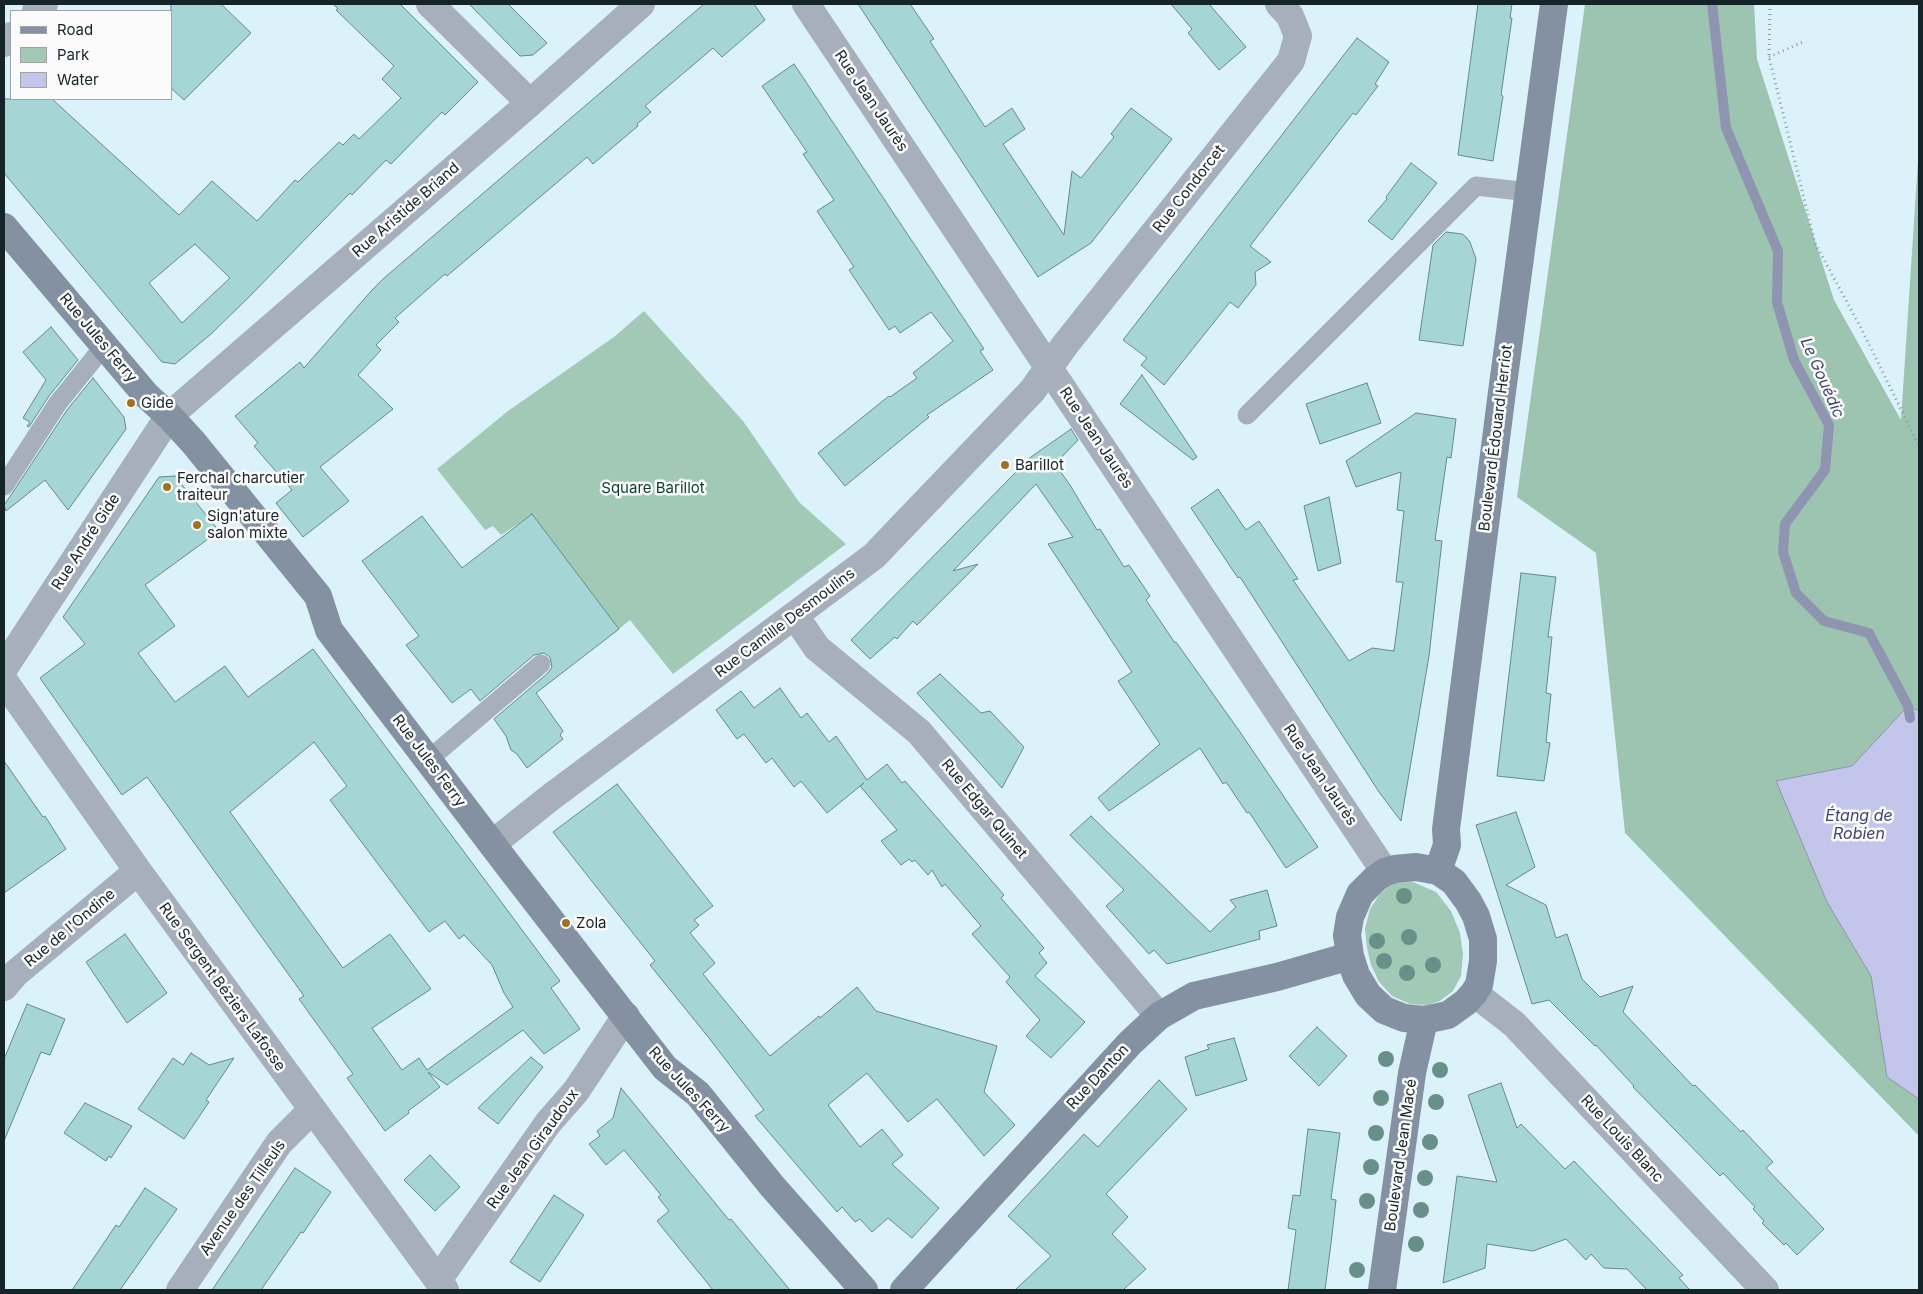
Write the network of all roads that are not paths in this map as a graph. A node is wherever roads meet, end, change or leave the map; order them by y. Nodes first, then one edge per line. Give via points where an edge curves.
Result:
1 (430, 4) edge
2 (640, 4) edge
3 (806, 4) edge
4 (1279, 4) edge
5 (1554, 4) edge
6 (530, 104) junction
7 (1528, 192) junction
8 (4, 227) edge
9 (104, 346) junction
10 (1050, 368) junction
11 (1248, 415) dead end
12 (168, 416) junction
13 (4, 486) edge
14 (795, 616) junction
15 (540, 664) dead end
16 (4, 668) edge
17 (4, 681) edge
18 (428, 760) junction
19 (492, 844) junction
20 (138, 871) junction
21 (1438, 871) junction
22 (1385, 872) junction
23 (1350, 956) junction
24 (4, 987) edge
25 (1474, 993) junction
26 (626, 1016) junction
27 (1159, 1016) junction
28 (1424, 1020) junction
29 (312, 1110) junction
30 (442, 1285) edge
31 (180, 1290) edge
32 (864, 1290) edge
33 (904, 1290) edge
34 (1382, 1290) edge
35 (1765, 1290) edge

1 - 6 street
2 - 6 street, Rue Aristide Briand
3 - 10 street, Rue Jean Jaurès
4 - 10 street, Rue Condorcet via 1290,16 1298,36 1291,62
5 - 7 street, Boulevard Édouard Herriot
6 - 12 street, Rue Aristide Briand
7 - 11 lane via 1476,186
7 - 21 street, Boulevard Édouard Herriot via 1446,829 1447,845
8 - 9 street, Rue Jules Ferry
9 - 12 street, Rue Jules Ferry
9 - 13 lane via 58,403
10 - 14 street, Rue Camille Desmoulins via 1032,391 874,556
10 - 22 street, Rue Jean Jaurès
12 - 16 street, Rue André Gide
12 - 18 street, Rue Jules Ferry via 193,442 318,596 329,630
14 - 19 street, Rue Camille Desmoulins
14 - 27 street, Rue Edgar Quinet via 817,648 919,732
15 - 18 lane
17 - 20 street, Rue Sergent Béziers Lafosse
18 - 19 street, Rue Jules Ferry
19 - 26 street, Rue Jules Ferry
20 - 24 street, Rue de l'Ondine via 16,973
20 - 29 street, Rue Sergent Béziers Lafosse
21 - 22 street via 1416,867
21 - 25 street via 1454,882 1468,901 1483,939 1483,961
22 - 23 street via 1360,894 1350,917
23 - 27 street, Rue Danton via 1194,996
23 - 28 street via 1356,976 1368,995 1384,1010 1404,1018
25 - 28 street via 1448,1015
25 - 35 street, Rue Louis Blanc via 1514,1024
26 - 30 street, Rue Jean Giraudoux via 576,1091 548,1123
26 - 32 street, Rue Jules Ferry via 665,1068 698,1094 772,1186
27 - 33 street, Rue Danton via 1130,1042
28 - 34 street, Boulevard Jean Macé via 1412,1073
29 - 30 street, Rue Sergent Béziers Lafosse
29 - 31 street, Avenue des Tilleuls via 279,1143

